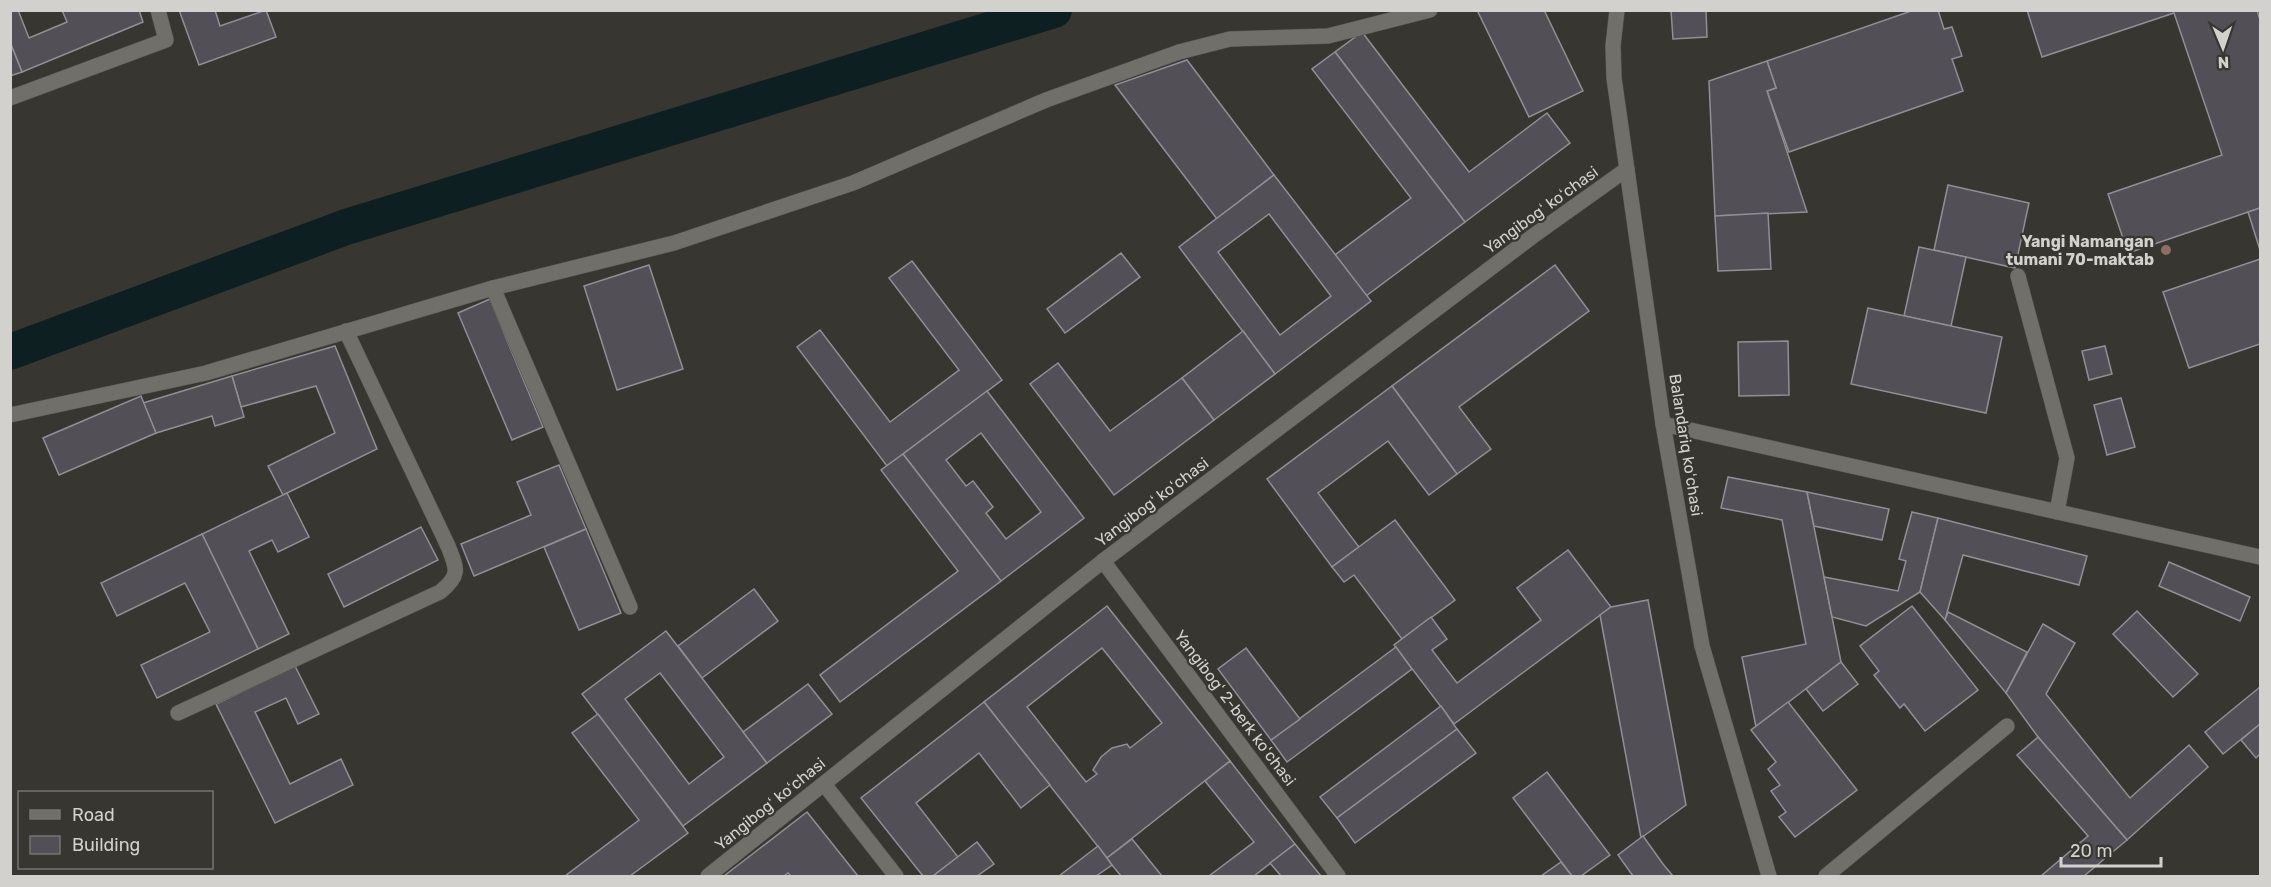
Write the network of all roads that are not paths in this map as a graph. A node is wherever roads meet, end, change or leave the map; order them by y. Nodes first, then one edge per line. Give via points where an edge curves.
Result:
1 (158, 10) edge
2 (1430, 10) edge
3 (1617, 10) edge
4 (10, 98) edge
5 (1627, 169) junction
6 (2018, 276) dead end
7 (493, 288) junction
8 (346, 331) junction
9 (10, 415) edge
10 (1663, 424) junction
11 (2057, 512) junction
12 (2260, 557) edge
13 (1103, 561) junction
14 (630, 607) dead end
15 (178, 713) dead end
16 (2007, 726) dead end
17 (824, 784) junction
18 (708, 876) edge
19 (896, 876) edge
20 (1338, 876) edge
21 (1769, 876) edge
22 (1826, 876) edge

1 - 4 street via 166,40
2 - 7 street via 1328,36 1230,39 1179,52 1046,100 853,183 674,243
3 - 5 street, Balandariq koʻchasi via 1614,78
5 - 10 street, Balandariq koʻchasi
5 - 13 street, Yangibogʻ koʻchasi
6 - 11 street via 2067,458
7 - 8 street
7 - 14 street
8 - 9 street via 206,373
8 - 15 street via 448,546 456,569 453,581 440,592
10 - 11 street
10 - 21 street, Balandariq koʻchasi via 1702,646
11 - 12 street
13 - 17 street, Yangibogʻ koʻchasi
13 - 20 street, Yangibogʻ 2-berk koʻchasi
16 - 22 street
17 - 18 street, Yangibogʻ koʻchasi
17 - 19 street

